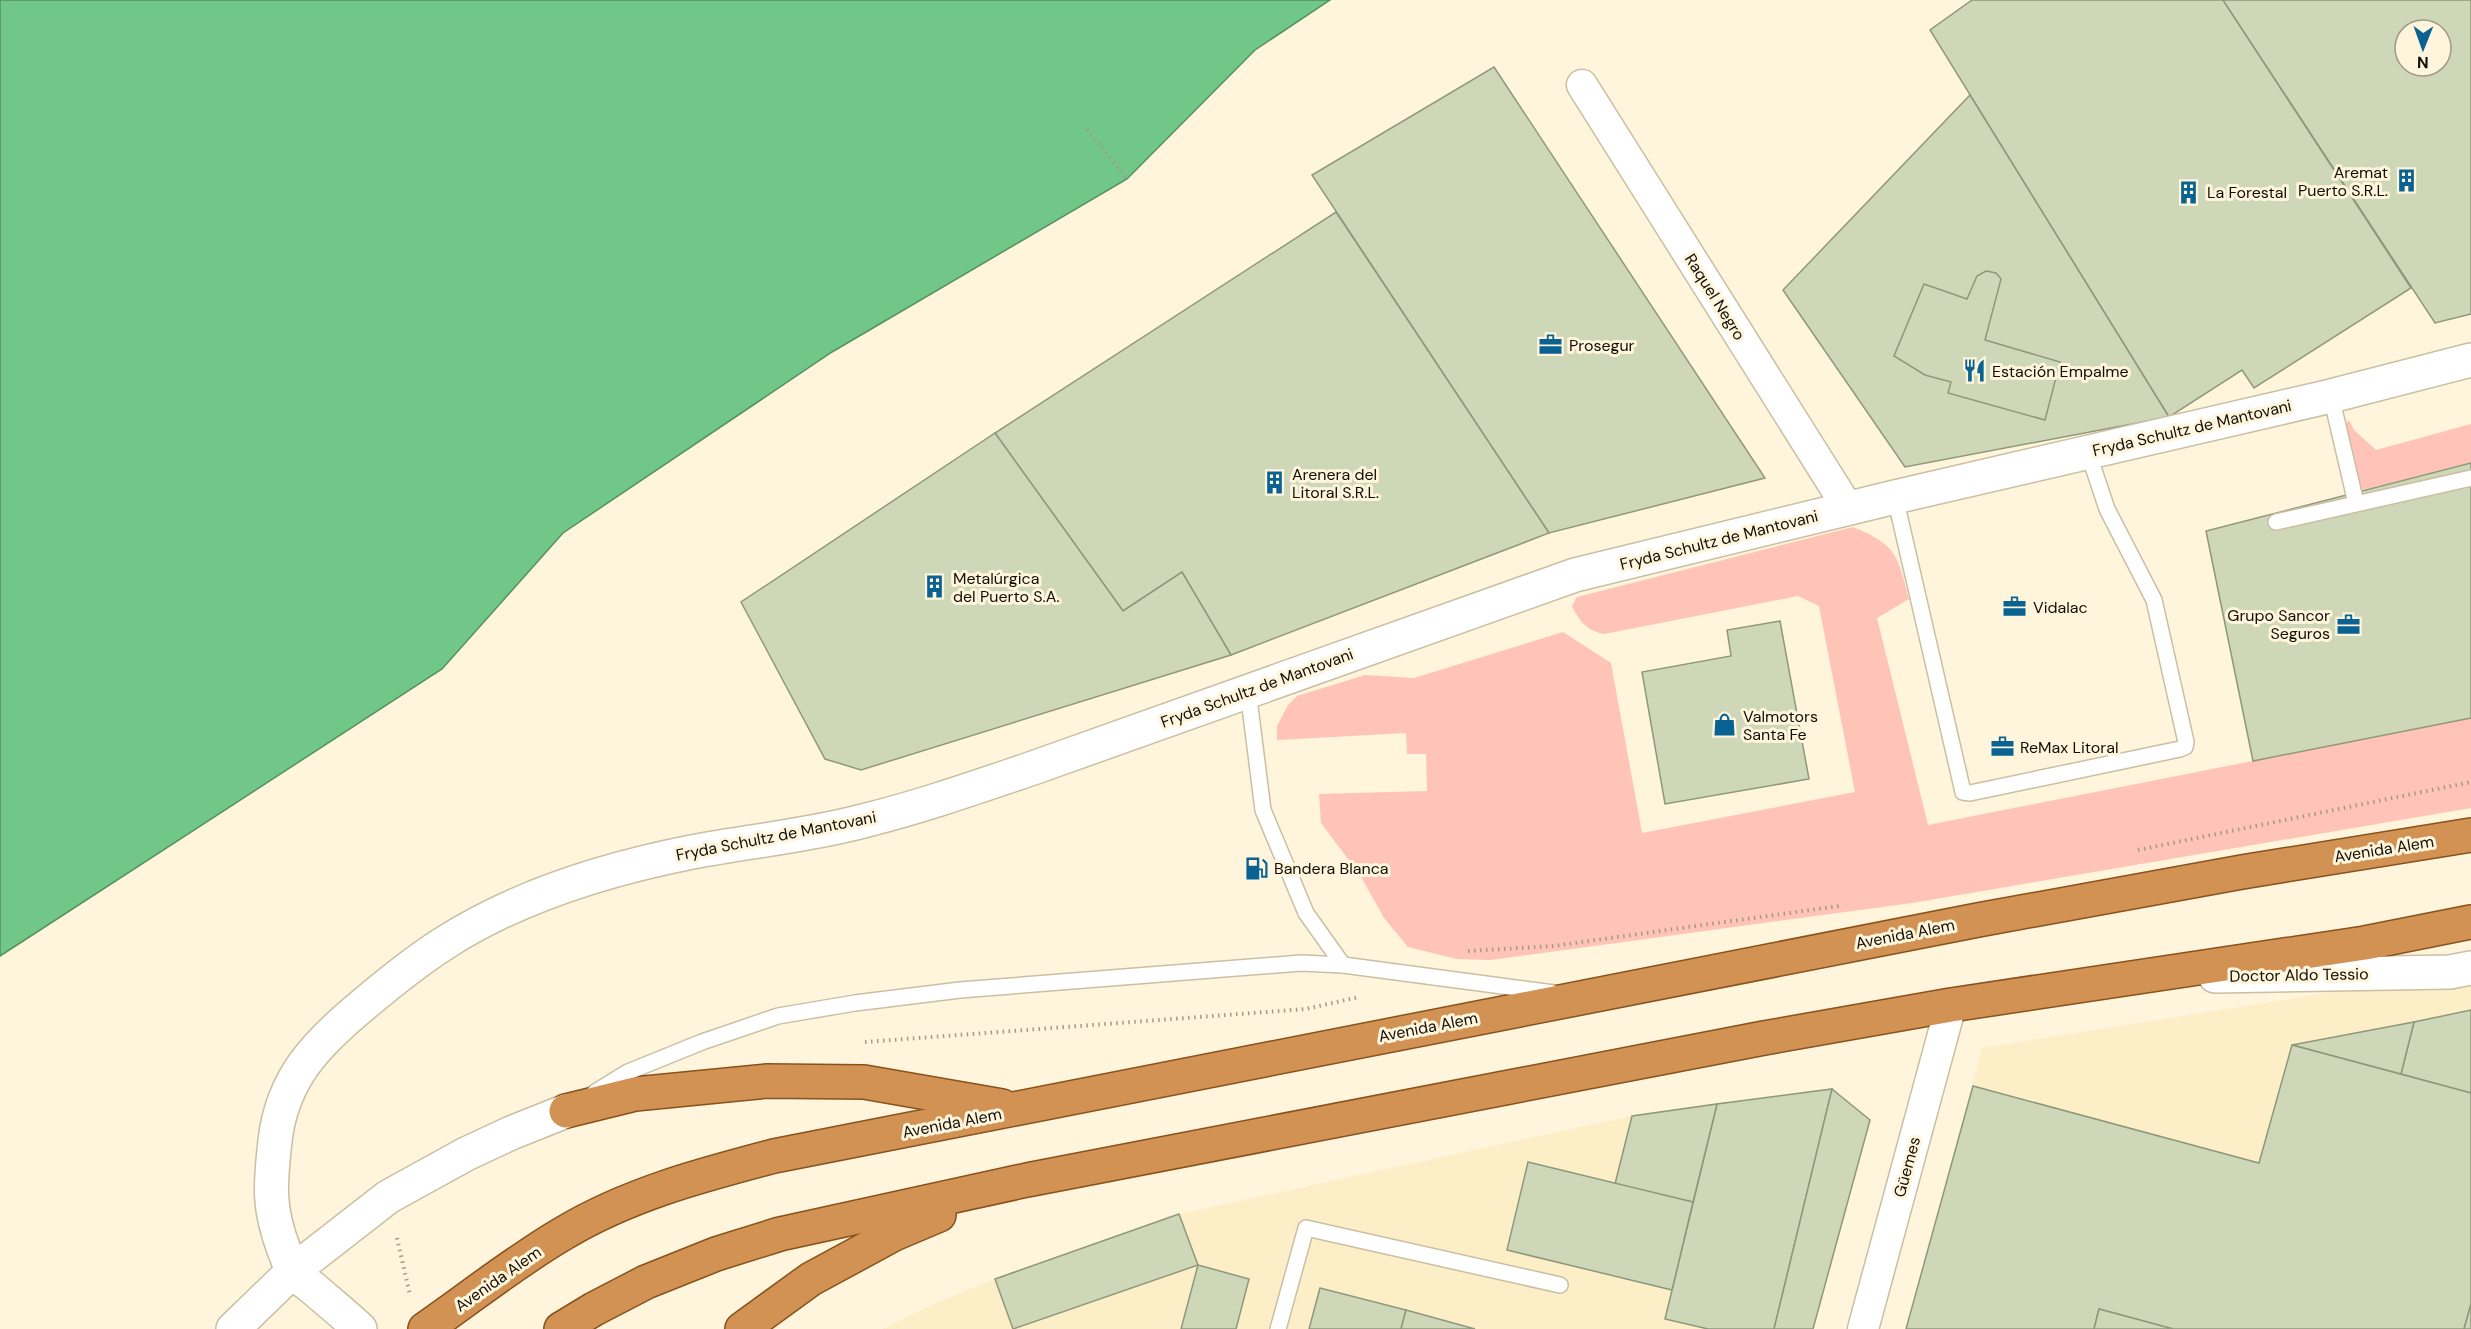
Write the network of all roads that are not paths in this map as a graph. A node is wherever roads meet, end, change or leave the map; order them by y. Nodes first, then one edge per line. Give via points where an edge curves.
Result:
1 (1582, 85) dead end
2 (2471, 360) edge
3 (2331, 396) junction
4 (2088, 452) junction
5 (2471, 478) edge
6 (1895, 496) junction
7 (2356, 503) junction
8 (1848, 508) junction
9 (2276, 522) dead end
10 (1248, 691) junction
11 (2471, 835) edge
12 (2471, 922) edge
13 (1343, 965) junction
14 (2471, 968) edge
15 (2126, 978) junction
16 (1581, 996) junction
17 (1951, 1005) junction
18 (1021, 1109) junction
19 (566, 1111) junction
20 (1027, 1180) junction
21 (293, 1271) junction
22 (1560, 1285) dead end
23 (232, 1329) edge
24 (360, 1329) edge
25 (425, 1329) edge
26 (561, 1329) edge
27 (742, 1329) edge
28 (1278, 1329) edge
29 (1863, 1329) edge

1 - 8 street, Raquel Negro
2 - 3 street, Fryda Schultz de Mantovani
3 - 4 street, Fryda Schultz de Mantovani
3 - 7 lane
4 - 6 street, Fryda Schultz de Mantovani
4 - 6 lane via 2106,509 2154,600 2186,742 2180,749 1963,792
5 - 7 lane
6 - 8 street, Fryda Schultz de Mantovani
7 - 9 lane
8 - 10 street, Fryda Schultz de Mantovani via 1575,575
10 - 13 lane via 1263,810 1305,913
10 - 21 street, Fryda Schultz de Mantovani via 1033,768 861,822 690,852 610,871 494,915 443,944 394,979 320,1043 287,1092 276,1131 270,1194 274,1222
11 - 16 highway, Avenida Alem via 2001,915
12 - 15 highway via 2365,943
13 - 16 lane
13 - 19 lane via 1301,963 960,990 778,1016 628,1072
14 - 15 street, Doctor Aldo Tessio via 2450,972
15 - 17 highway
16 - 18 highway, Avenida Alem
17 - 20 highway
17 - 29 street, Güemes
18 - 19 highway via 864,1082 767,1081 635,1094
18 - 25 highway, Avenida Alem via 774,1156 679,1181 564,1232
19 - 21 street via 475,1150 388,1197
20 - 26 highway via 780,1234 646,1282
20 - 27 highway via 894,1233 811,1279
21 - 23 street
21 - 24 street
22 - 28 lane via 1306,1228

